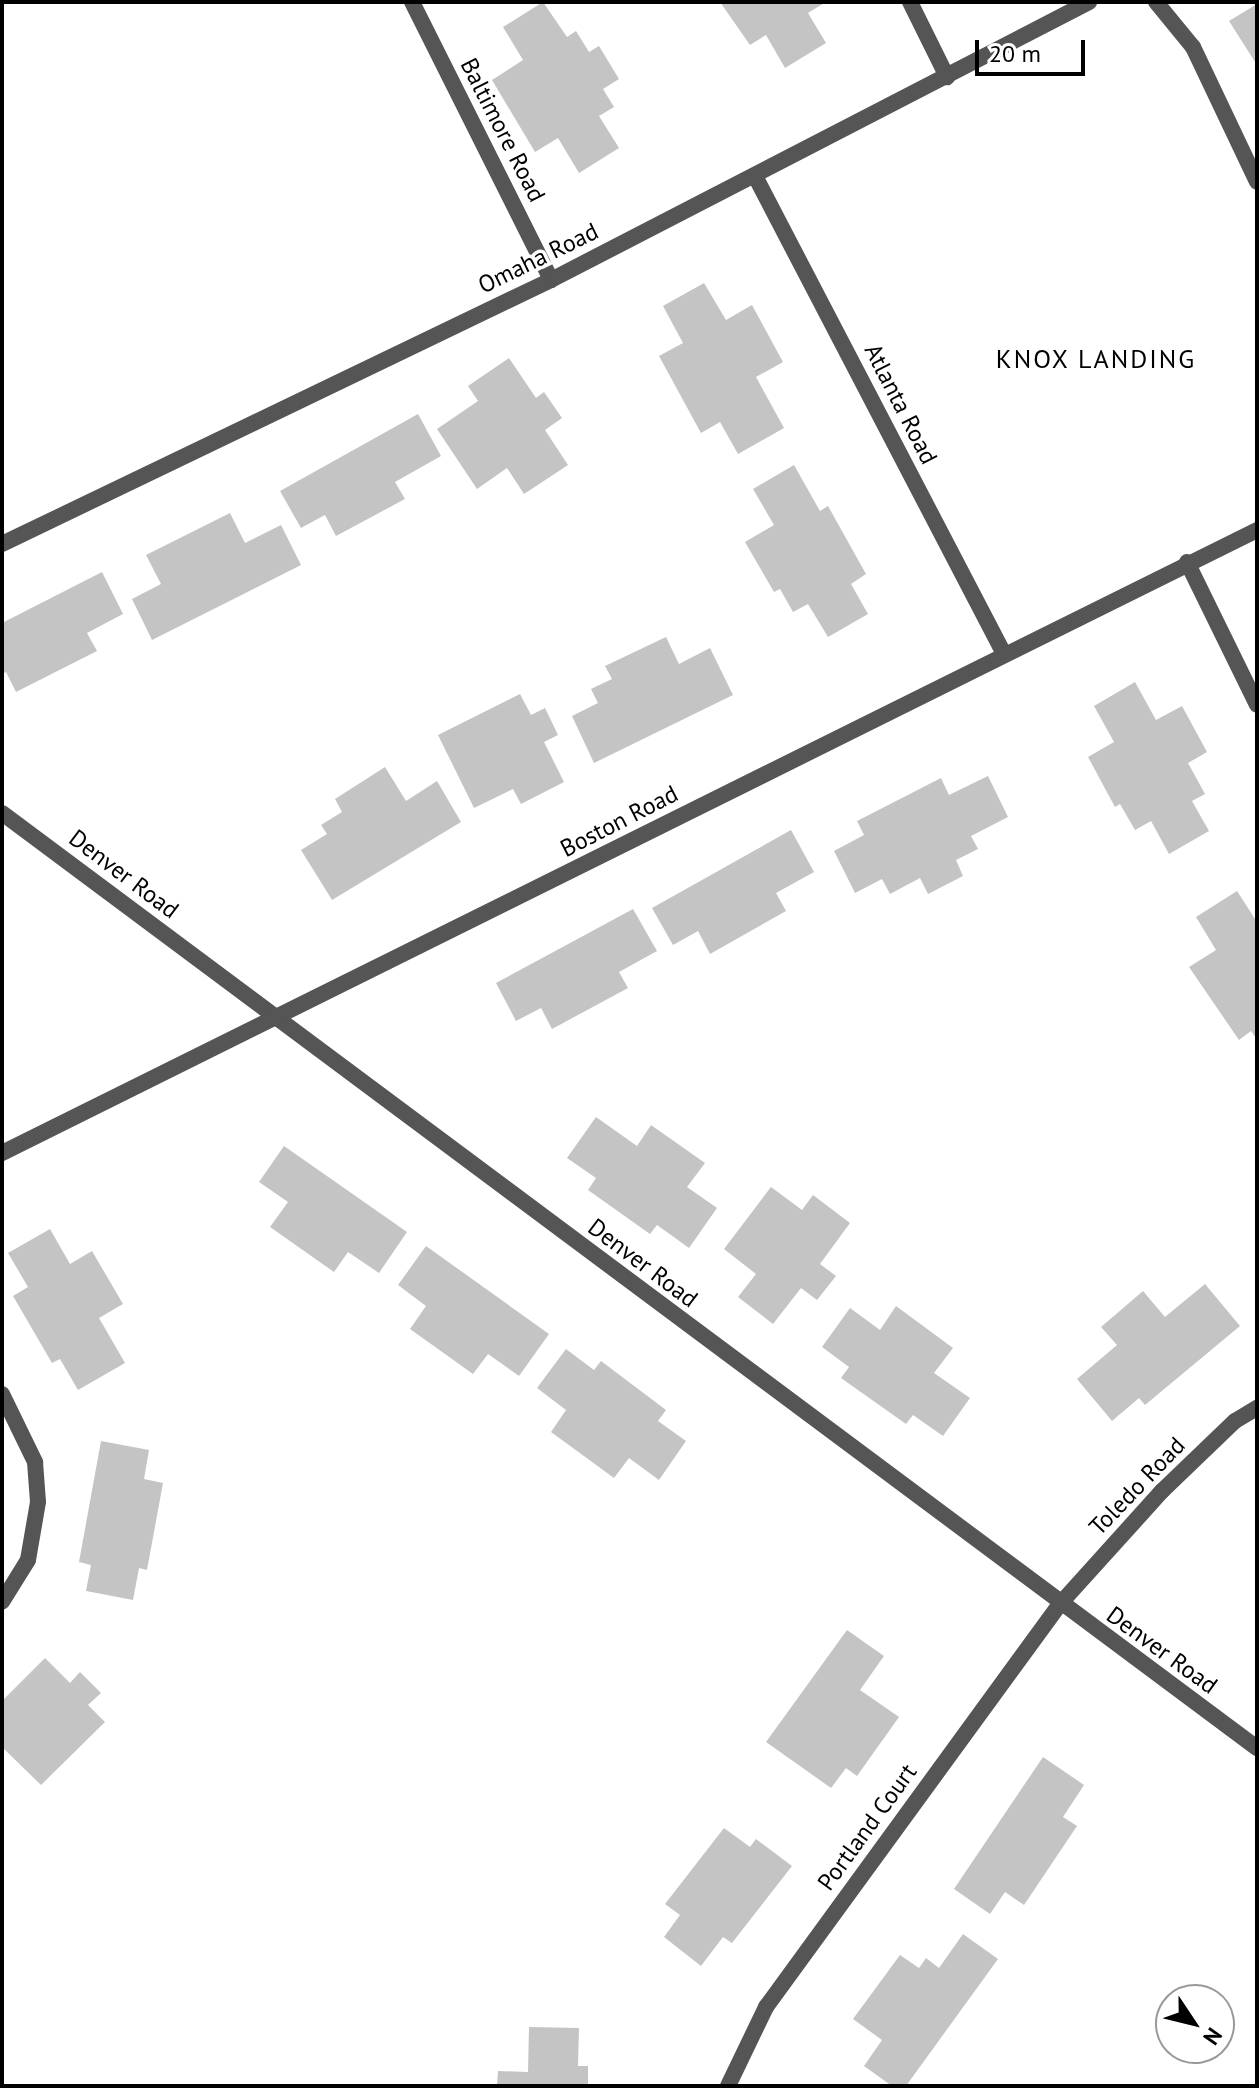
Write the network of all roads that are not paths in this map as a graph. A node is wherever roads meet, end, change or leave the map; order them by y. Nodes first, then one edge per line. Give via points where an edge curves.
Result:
1 (412, 2) edge
2 (910, 2) edge
3 (1089, 2) edge
4 (1156, 2) edge
5 (947, 77) junction
6 (755, 176) junction
7 (1257, 182) edge
8 (551, 280) junction
9 (1257, 530) edge
10 (2, 544) edge
11 (1187, 562) junction
12 (1004, 654) junction
13 (1257, 705) edge
14 (2, 813) edge
15 (278, 1019) junction
16 (2, 1153) edge
17 (2, 1394) edge
18 (1257, 1408) edge
19 (2, 1602) edge
20 (1059, 1605) junction
21 (1257, 1748) edge
22 (728, 2086) edge

1 - 8 street, Baltimore Road
2 - 5 street
3 - 5 street, Omaha Road
4 - 7 street via 1193,47
5 - 6 street, Omaha Road
6 - 8 street, Omaha Road
6 - 12 street, Atlanta Road
8 - 10 street, Omaha Road
9 - 11 street, Boston Road
11 - 12 street, Boston Road
11 - 13 street
12 - 15 street, Boston Road
14 - 15 street, Denver Road
15 - 16 street, Boston Road
15 - 20 street, Denver Road
17 - 19 street via 35,1462 38,1502 28,1560
18 - 20 street, Toledo Road via 1235,1421 1162,1491
20 - 21 street, Denver Road
20 - 22 street, Portland Court via 766,2007

